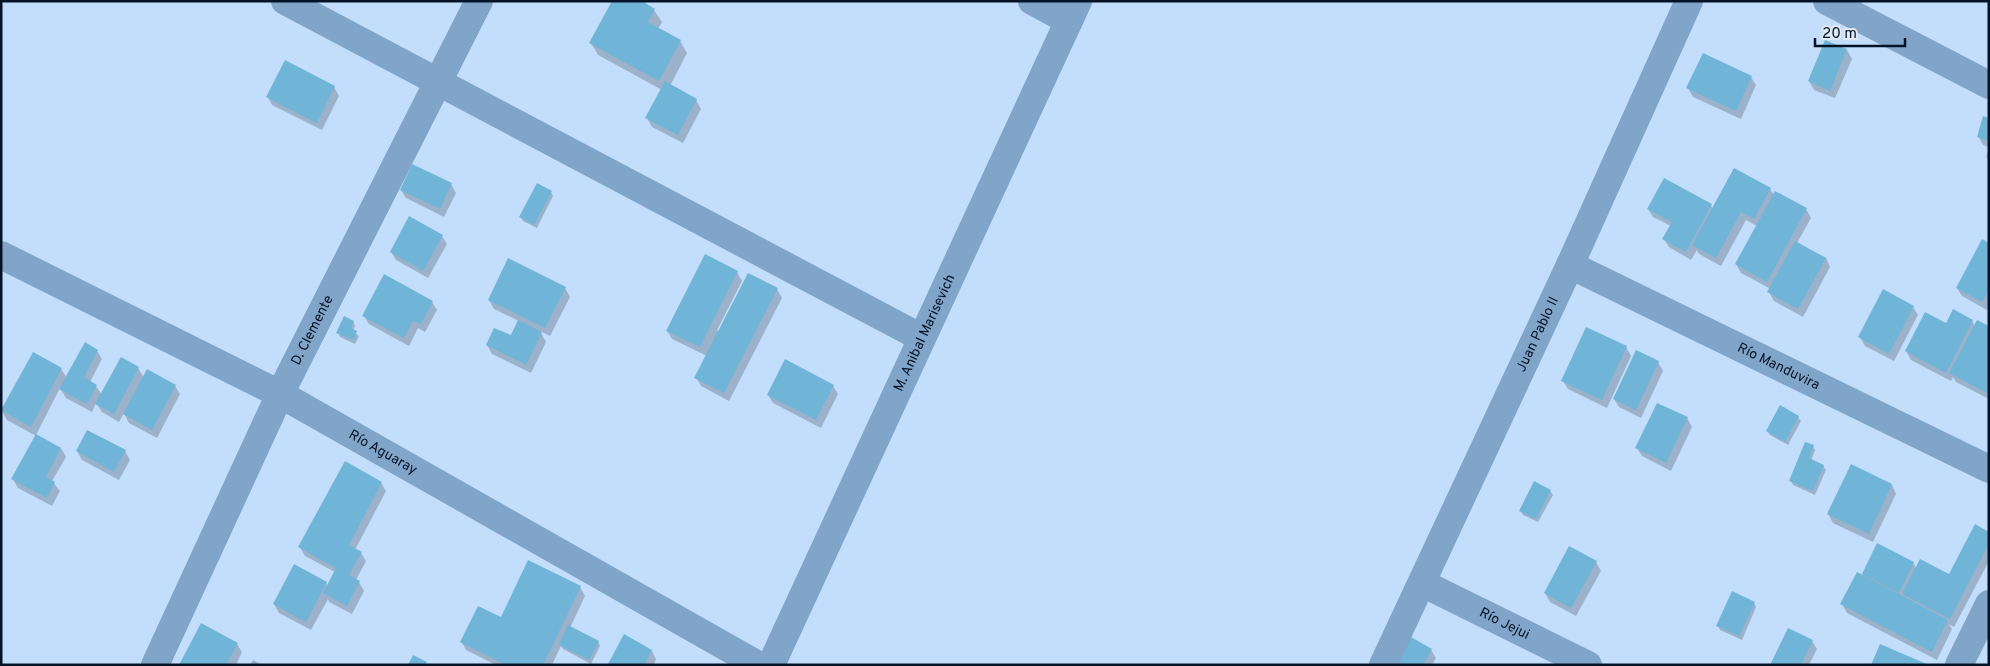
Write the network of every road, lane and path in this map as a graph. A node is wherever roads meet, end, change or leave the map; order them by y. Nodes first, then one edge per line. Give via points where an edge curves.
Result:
1 (285, 1) edge
2 (479, 1) edge
3 (1032, 1) edge
4 (1689, 1) edge
5 (1827, 1) edge
6 (1074, 11) edge
7 (438, 82) junction
8 (1989, 85) edge
9 (1, 255) edge
10 (1570, 265) junction
11 (922, 338) junction
12 (280, 394) junction
13 (1989, 469) edge
14 (1422, 583) junction
15 (1989, 604) edge
16 (155, 665) edge
17 (758, 665) edge
18 (771, 665) edge
19 (1383, 665) edge
20 (1588, 665) edge
21 (1959, 665) edge

1 - 7 street
2 - 7 street, D. Clemente
3 - 6 street
4 - 10 street, Juan Pablo II
5 - 8 street
6 - 11 street, M. Anibal Marisevich
7 - 11 street
7 - 12 street, D. Clemente
9 - 12 street, Río Aguaray
10 - 13 street, Río Manduvira
10 - 14 street, Juan Pablo II
11 - 18 street, M. Anibal Marisevich
12 - 16 street, D. Clemente
12 - 17 street, Río Aguaray
14 - 19 street, Juan Pablo II
14 - 20 street, Río Jejui
15 - 21 street

